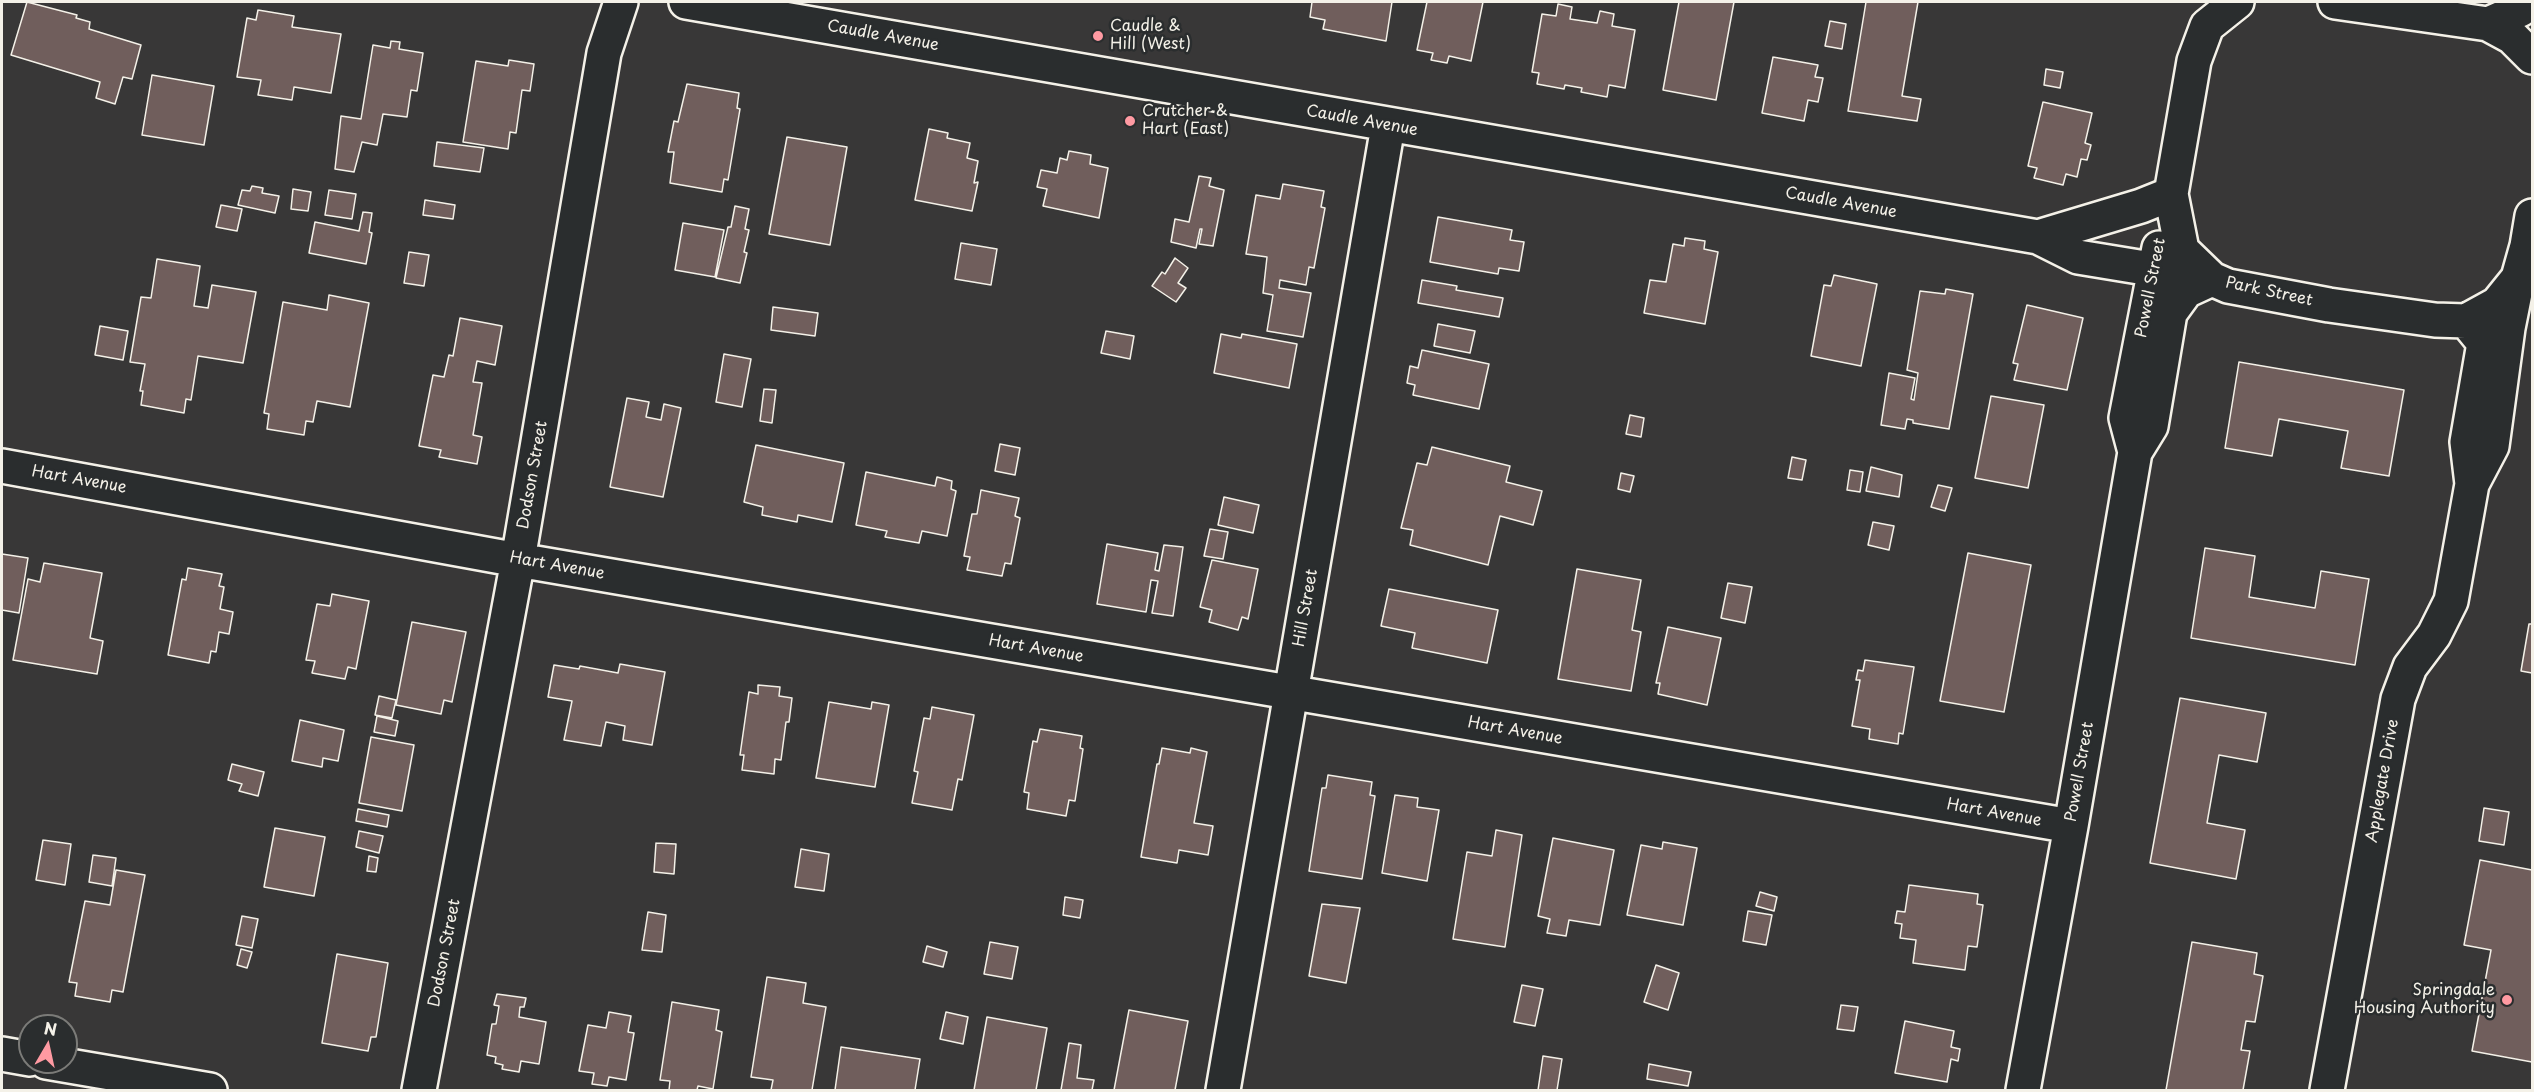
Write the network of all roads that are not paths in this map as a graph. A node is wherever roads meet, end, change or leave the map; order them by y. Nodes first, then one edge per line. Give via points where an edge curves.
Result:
1 (621, 2) edge
2 (686, 2) edge
3 (2237, 2) edge
4 (2335, 2) edge
5 (2526, 2) edge
6 (2488, 24) junction
7 (2532, 57) edge
8 (1388, 126) junction
9 (2171, 194) junction
10 (2532, 216) edge
11 (2038, 237) junction
12 (2154, 268) junction
13 (2212, 279) junction
14 (2525, 289) edge
15 (2466, 321) junction
16 (2520, 330) edge
17 (2135, 453) junction
18 (2, 466) edge
19 (2472, 484) junction
20 (518, 560) junction
21 (1291, 693) junction
22 (2071, 826) junction
23 (2, 1054) edge
24 (18, 1057) edge
25 (78, 1067) edge
26 (210, 1090) edge
27 (419, 1090) edge
28 (1223, 1090) edge
29 (2023, 1090) edge
30 (2327, 1090) edge

1 - 20 street, Dodson Street via 604,53
2 - 8 street, Caudle Avenue
3 - 9 street, Park Street via 2207,26 2194,61
4 - 6 street
5 - 6 street via 2520,10
6 - 7 street via 2512,37
8 - 11 street, Caudle Avenue
8 - 21 street, Hill Street
9 - 11 street, Caudle Avenue
9 - 12 street, Powell Street
9 - 13 street, Park Street via 2182,250
10 - 14 street
11 - 12 street, Caudle Avenue via 2078,257
12 - 13 street, Caudle Avenue
12 - 17 street, Powell Street via 2126,418
13 - 15 street, Park Street via 2228,286 2329,305
13 - 17 street, Powell Street via 2186,291 2170,313 2151,426
14 - 15 street
14 - 16 street, Applegate Drive
15 - 16 street
15 - 19 street, Applegate Drive via 2484,343 2467,442
16 - 19 street, Applegate Drive via 2492,446
17 - 22 street, Powell Street
18 - 20 street, Hart Avenue
19 - 30 street, Applegate Drive via 2451,601 2434,635 2410,668 2398,699
20 - 21 street, Hart Avenue
20 - 27 street, Dodson Street
21 - 22 street, Hart Avenue
21 - 28 street, Hill Street
22 - 29 street, Powell Street
23 - 24 street
25 - 26 street

